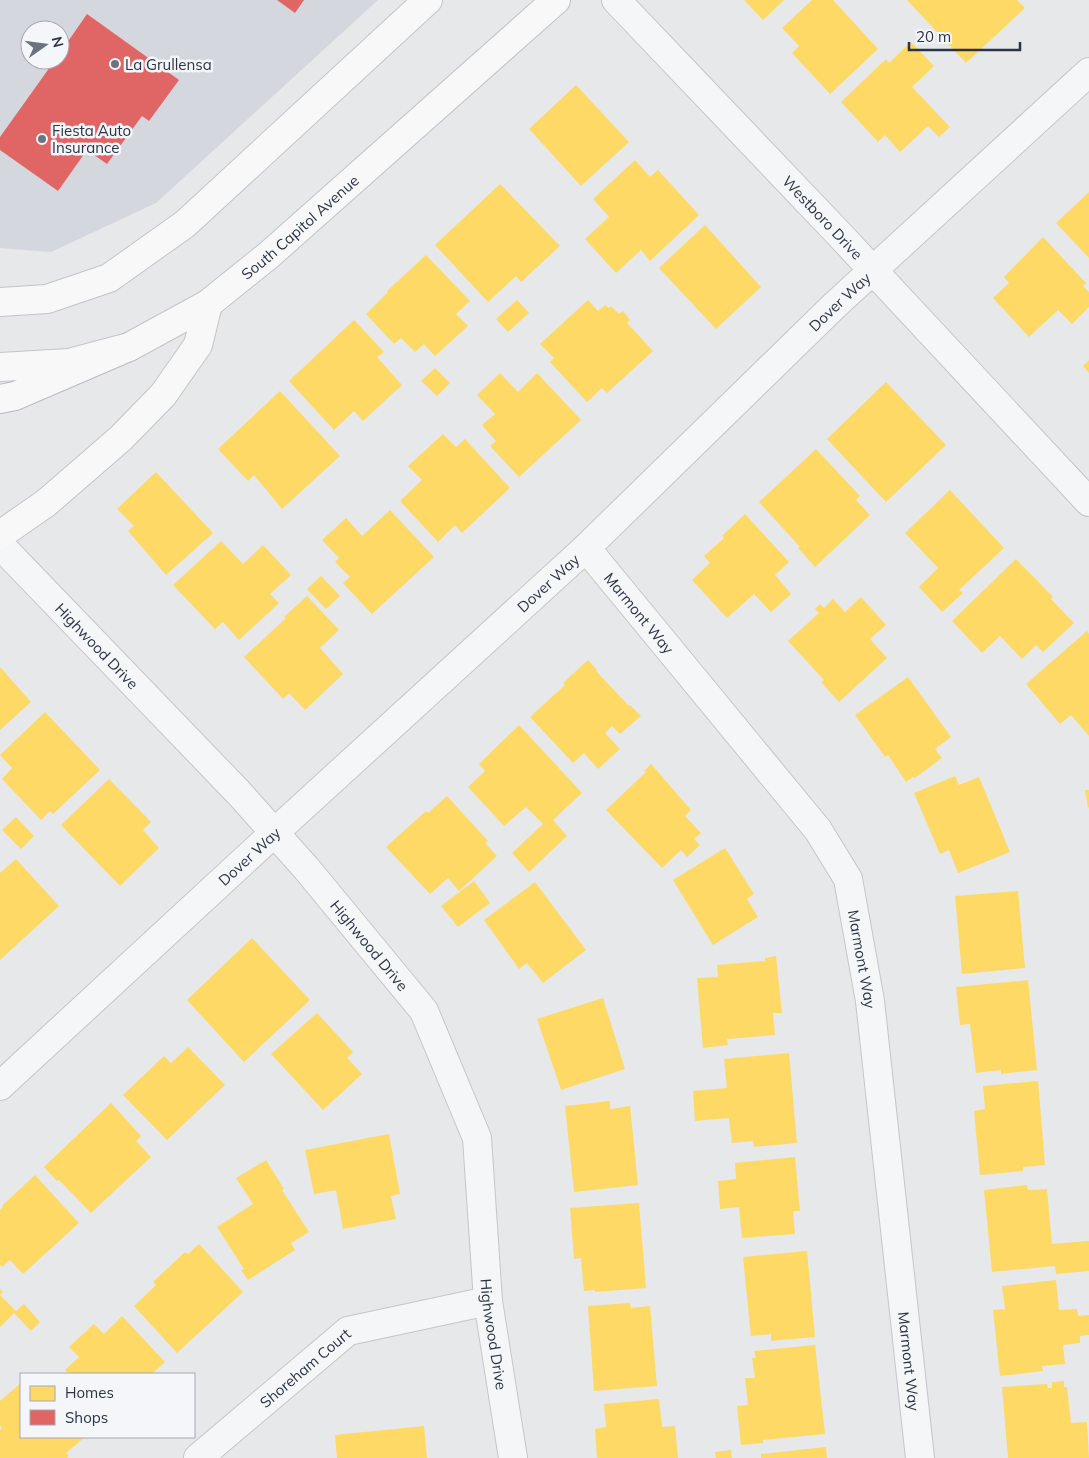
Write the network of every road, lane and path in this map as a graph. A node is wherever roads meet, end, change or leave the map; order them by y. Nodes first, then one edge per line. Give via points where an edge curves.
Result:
1 (428, 0) edge
2 (556, 0) edge
3 (616, 0) edge
4 (1089, 72) edge
5 (873, 271) junction
6 (0, 302) edge
7 (208, 304) junction
8 (129, 347) junction
9 (0, 367) edge
10 (0, 399) edge
11 (1089, 502) edge
12 (0, 535) edge
13 (0, 545) edge
14 (586, 548) junction
15 (274, 833) junction
16 (0, 1086) edge
17 (488, 1301) junction
18 (198, 1458) edge
19 (513, 1458) edge
20 (920, 1458) edge

1 - 6 main road via 185,224 109,278 47,299
2 - 7 main road, South Capitol Avenue via 278,247
3 - 5 street, Westboro Drive
4 - 5 street, Dover Way
5 - 11 street, Westboro Drive
5 - 14 street, Dover Way
7 - 8 main road, South Capitol Avenue
7 - 12 main road via 198,345 163,396 121,438 46,503
8 - 9 main road, South Capitol Avenue via 69,363
8 - 10 main road via 15,396
13 - 15 street, Highwood Drive via 231,784
14 - 15 street, Dover Way
14 - 20 street, Marmont Way via 818,830 848,880 870,1001
15 - 16 street, Dover Way
15 - 17 street, Highwood Drive via 424,1011 478,1138
17 - 18 street, Shoreham Court via 348,1332
17 - 19 street, Highwood Drive

